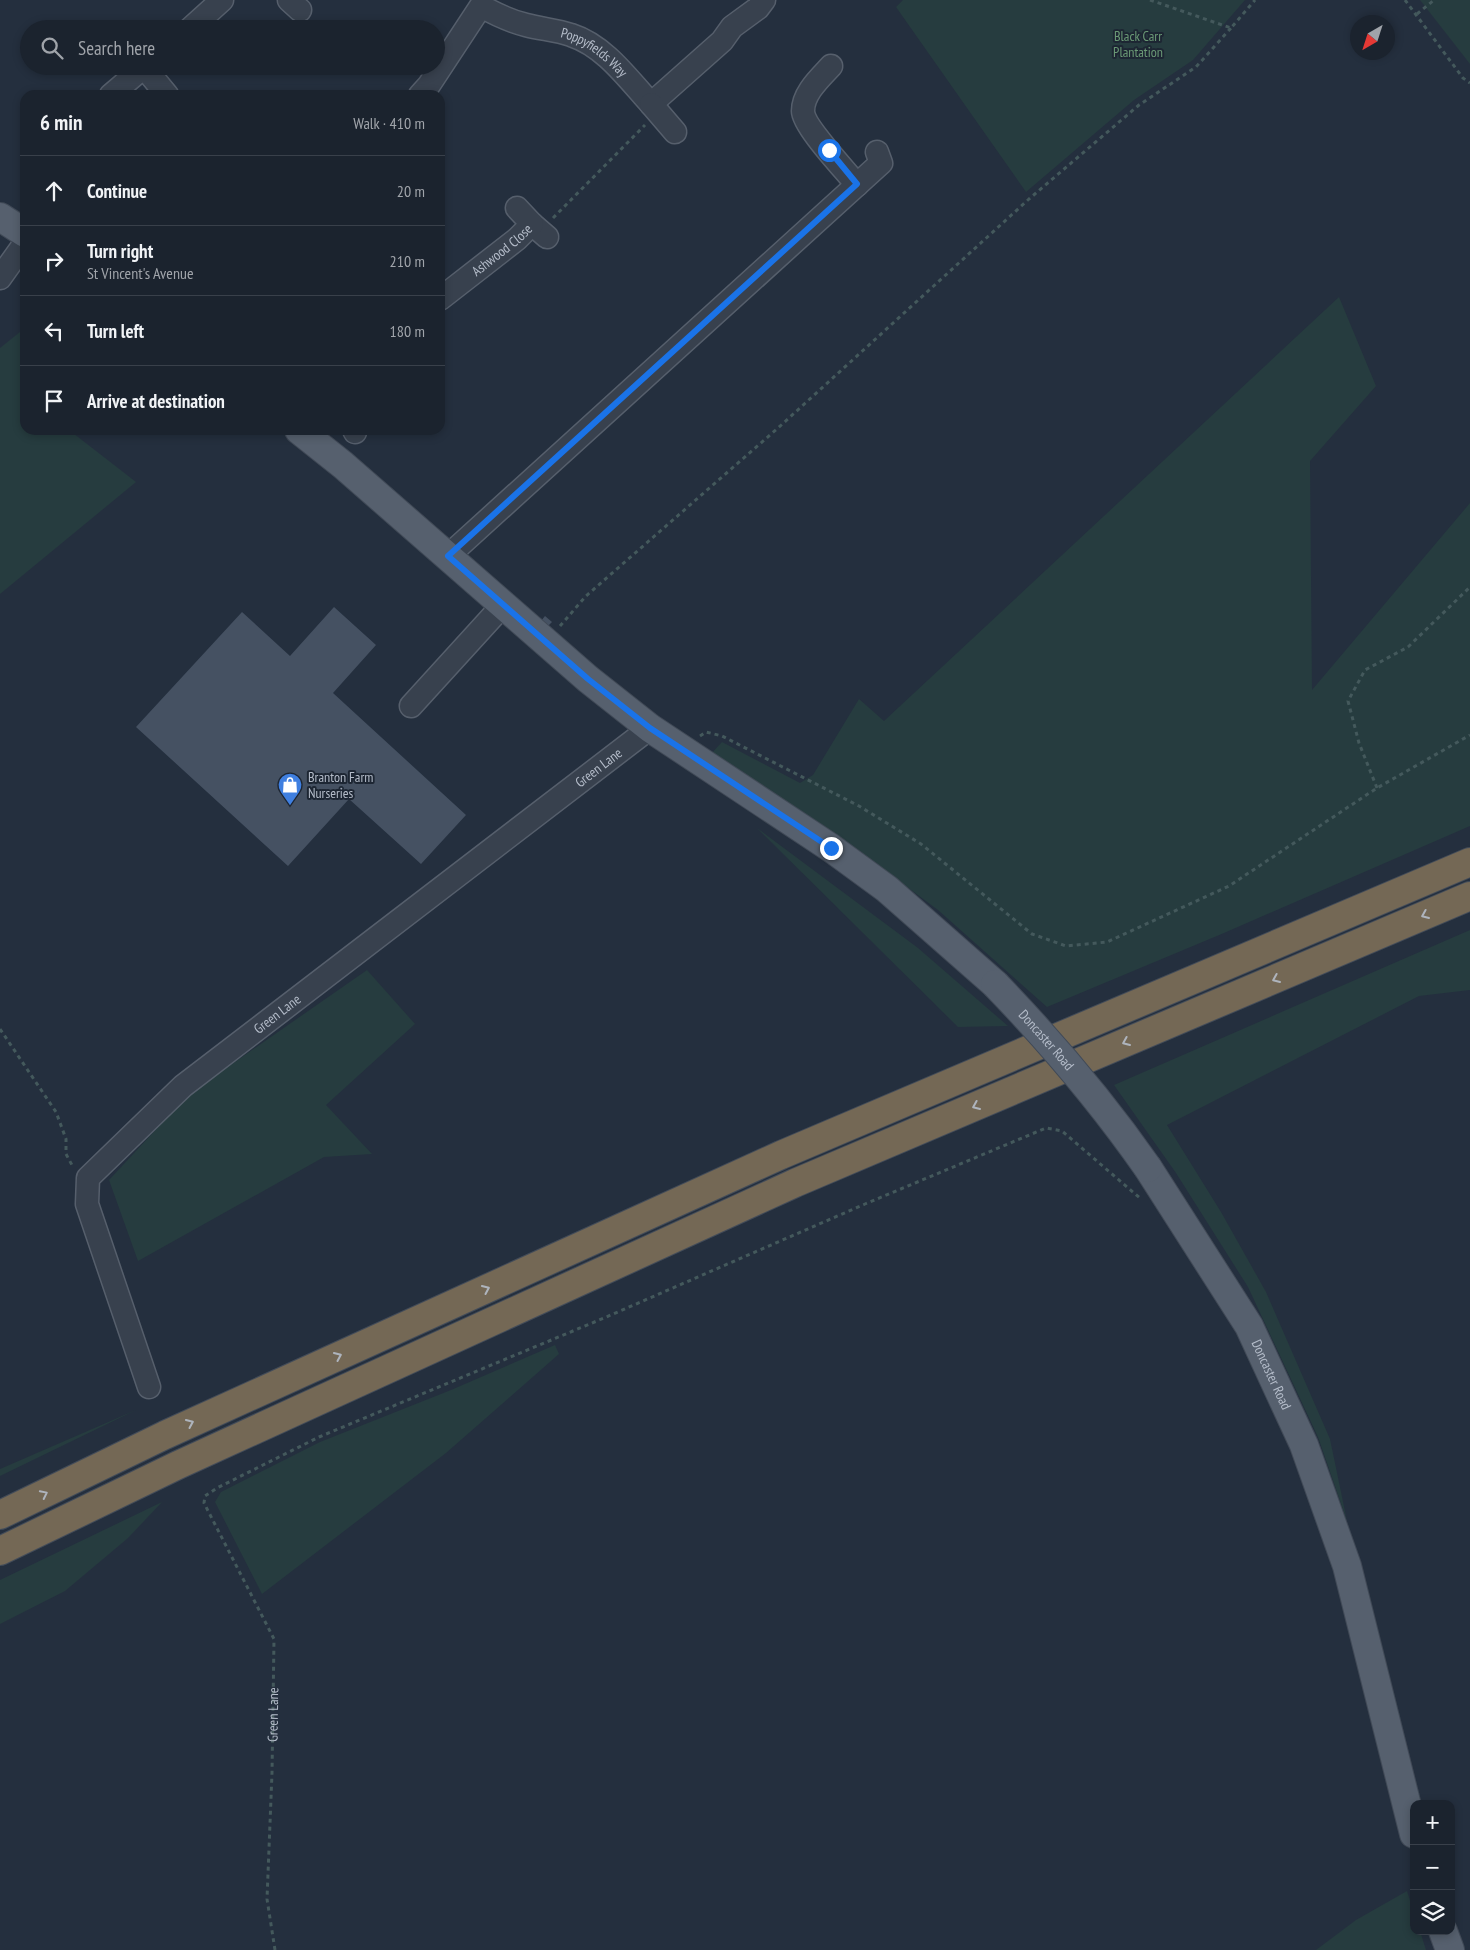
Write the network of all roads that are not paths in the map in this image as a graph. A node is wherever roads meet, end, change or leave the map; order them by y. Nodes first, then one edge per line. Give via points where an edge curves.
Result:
1 (222, 0) edge
2 (764, 0) edge
3 (476, 3) edge
4 (200, 20) edge
5 (445, 57) edge
6 (831, 66) dead end
7 (135, 75) edge
8 (151, 75) edge
9 (435, 75) edge
10 (117, 90) edge
11 (163, 90) edge
12 (424, 90) edge
13 (655, 108) junction
14 (675, 132) dead end
15 (883, 162) dead end
16 (857, 184) junction
17 (0, 217) edge
18 (534, 225) road end
19 (20, 230) edge
20 (20, 250) edge
21 (0, 278) edge
22 (445, 286) edge
23 (305, 435) edge
24 (448, 556) junction
25 (503, 605) junction
26 (411, 706) dead end
27 (650, 728) junction
28 (1470, 862) edge
29 (1470, 896) edge
30 (149, 1387) dead end
31 (0, 1515) edge
32 (0, 1551) edge
33 (1410, 1818) edge
34 (1444, 1935) edge
35 (1450, 1950) edge

1 - 4 street
2 - 13 street via 732,27
3 - 5 street, Poppyfields Way
3 - 13 street, Poppyfields Way via 500,17 572,35 597,48
6 - 16 street via 815,83 803,111 812,132
7 - 10 street
8 - 11 street
9 - 12 street, Poppyfields Way
13 - 14 street, Poppyfields Way
15 - 16 street
16 - 24 street
17 - 19 main road
18 - 22 street, Ashwood Close
20 - 21 street
23 - 24 main road, Doncaster Road
24 - 25 main road, Doncaster Road
25 - 26 street
25 - 27 main road, Doncaster Road
27 - 30 street, Green Lane via 183,1086 88,1178 87,1204
27 - 33 main road, Doncaster Road, bridge via 887,889 995,984 1078,1073 1120,1127 1249,1326 1304,1445 1347,1566
31 -> 28 highway via 165,1435 781,1155
29 -> 32 highway via 795,1183 178,1465
34 - 35 main road

